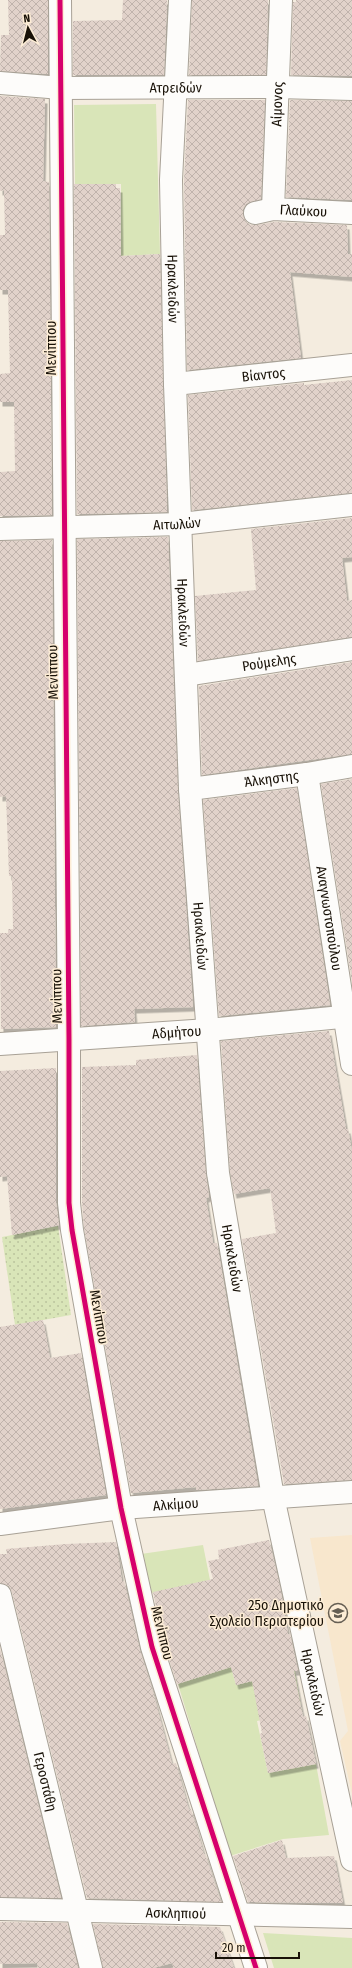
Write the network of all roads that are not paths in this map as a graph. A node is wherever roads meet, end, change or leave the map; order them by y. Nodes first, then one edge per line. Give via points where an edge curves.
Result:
1 (60, 0) edge
2 (180, 0) edge
3 (281, 0) edge
4 (0, 83) edge
5 (175, 87) junction
6 (277, 87) junction
7 (61, 88) junction
8 (352, 89) edge
9 (264, 211) joint
10 (352, 212) edge
11 (352, 364) edge
12 (175, 384) junction
13 (352, 504) edge
14 (181, 524) junction
15 (64, 528) junction
16 (0, 529) edge
17 (352, 649) edge
18 (186, 675) junction
19 (352, 766) edge
20 (307, 774) junction
21 (190, 789) junction
22 (348, 1017) edge
23 (208, 1030) junction
24 (69, 1039) junction
25 (0, 1044) edge
26 (352, 1064) edge
27 (352, 1492) edge
28 (273, 1497) junction
29 (121, 1508) junction
30 (0, 1524) edge
31 (0, 1594) edge
32 (352, 1860) edge
33 (0, 1909) edge
34 (77, 1911) junction
35 (238, 1915) junction
36 (352, 1917) edge
37 (91, 1968) edge
38 (256, 1968) edge

1 - 7 street, Μενίππου
2 - 5 street, Ηρακλειδών
3 - 6 street, Αίμονος
4 - 7 street, Ατρειδών
5 - 6 street, Ατρειδών
5 - 7 street, Ατρειδών
5 - 12 street, Ηρακλειδών via 171,195
6 - 8 street, Ατρειδών
6 - 9 street, Αίμονος
7 - 15 street, Μενίππου
9 - 10 street, Γλαύκου
11 - 12 street, Βίαντος
12 - 14 street, Ηρακλειδών
13 - 14 street, Αιτωλών
14 - 15 street, Αιτωλών
14 - 18 street, Ηρακλειδών
15 - 16 street, Αιτωλών
15 - 24 street, Μενίππου
17 - 18 street, Ρούμελης
18 - 21 street, Ηρακλειδών
19 - 20 street, Άλκηστης
20 - 21 street, Άλκηστης
20 - 22 street, Αναγνωστοπούλου
21 - 23 street, Ηρακλειδών
22 - 23 street, Αδμήτου
22 - 26 street, Αναγνωστοπούλου
23 - 24 street, Αδμήτου
23 - 28 street, Ηρακλειδών via 218,1173
24 - 25 street, Αδμήτου
24 - 29 street, Μενίππου via 69,1203
27 - 28 street, Αλκίμου
28 - 29 street, Αλκίμου
28 - 32 street, Ηρακλειδών
29 - 30 street, Αλκίμου
29 - 35 street, Μενίππου via 152,1647
31 - 34 street, Γεροστάθη
33 - 34 street, Ασκληπιού
34 - 35 street, Ασκληπιού
34 - 37 street, Γεροστάθη
35 - 36 street, Ασκληπιού
35 - 38 street, Μενίππου

